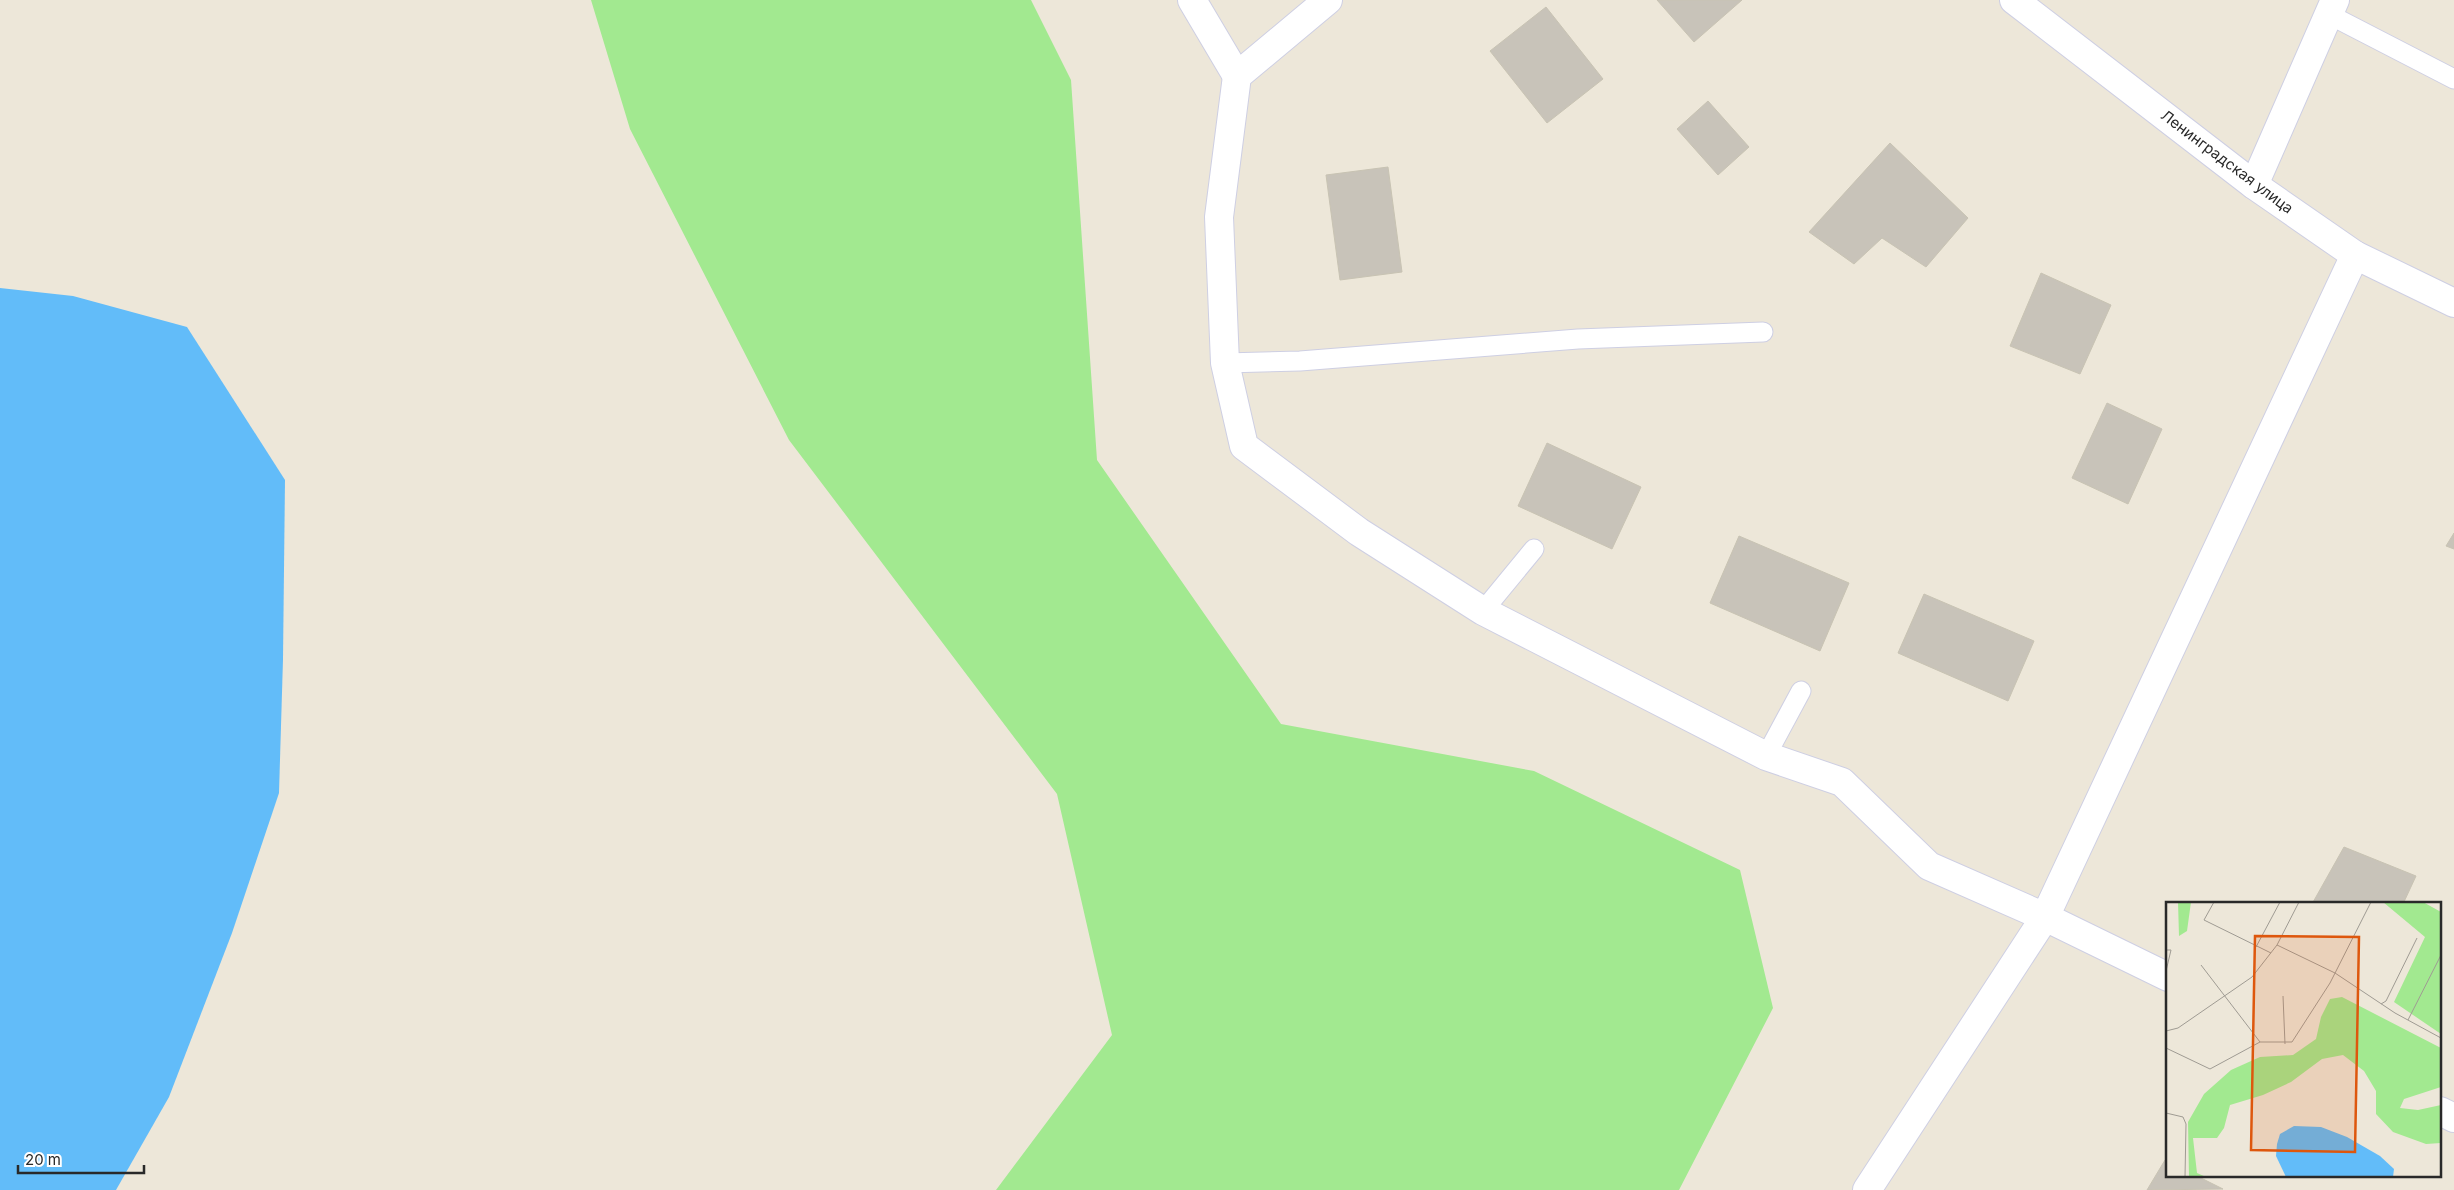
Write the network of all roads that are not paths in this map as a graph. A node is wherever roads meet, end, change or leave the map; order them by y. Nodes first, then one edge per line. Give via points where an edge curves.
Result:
1 (1192, 0) edge
2 (1328, 0) edge
3 (2014, 0) edge
4 (2332, 7) edge
5 (1237, 76) junction
6 (2454, 79) edge
7 (2254, 185) junction
8 (2355, 255) junction
9 (2454, 303) edge
10 (1763, 332) dead end
11 (1225, 363) junction
12 (1534, 549) dead end
13 (1483, 611) junction
14 (1801, 691) dead end
15 (1766, 756) junction
16 (2045, 917) junction
17 (2166, 976) edge
18 (2442, 1112) edge
19 (2454, 1118) edge
20 (1867, 1190) edge

1 - 5 street
2 - 5 street
3 - 7 street, Ленинградская улица
4 - 6 lane
4 - 7 street
5 - 11 street via 1219,216
7 - 8 street, Ленинградская улица
8 - 9 street, Ленинградская улица
8 - 16 street
10 - 11 lane via 1578,340 1300,361
11 - 13 street via 1244,446 1359,532
12 - 13 lane
13 - 15 street
14 - 15 lane
15 - 16 street via 1842,782 1928,866
16 - 17 street
16 - 20 street
18 - 19 street

